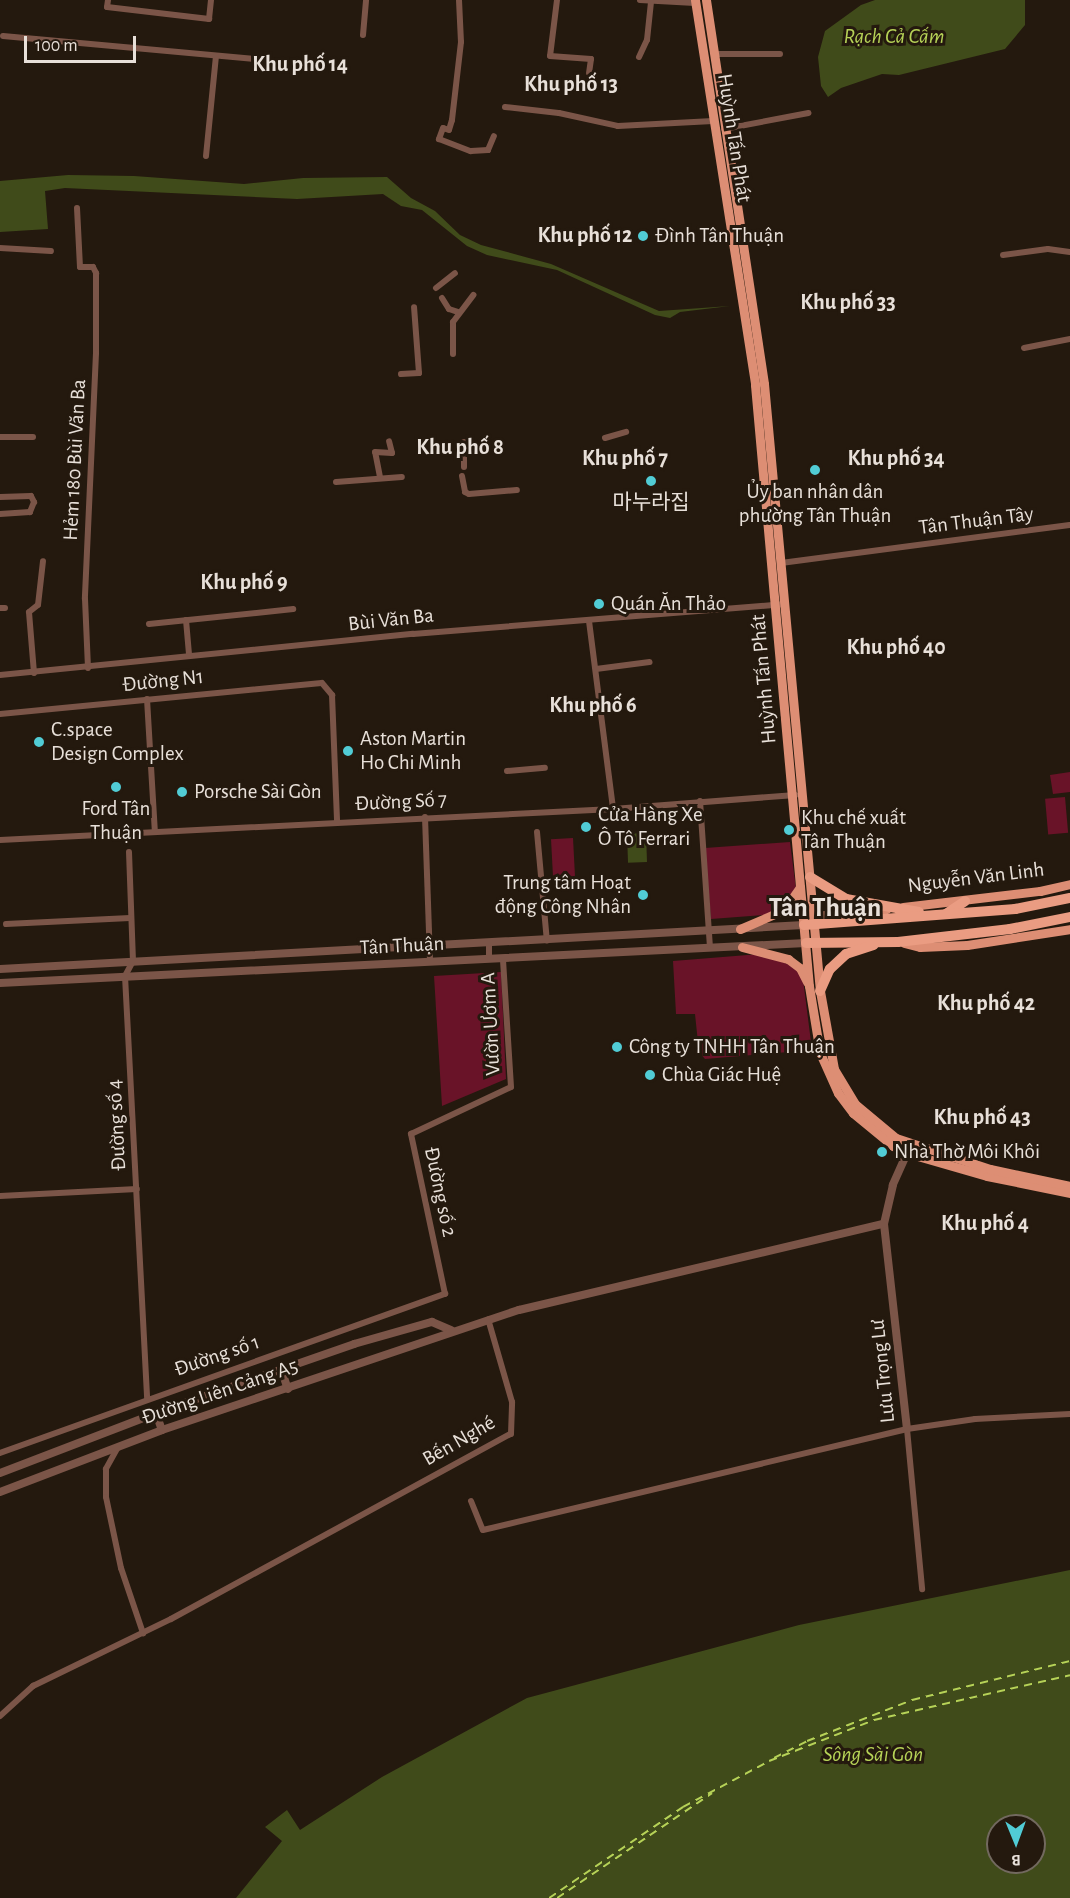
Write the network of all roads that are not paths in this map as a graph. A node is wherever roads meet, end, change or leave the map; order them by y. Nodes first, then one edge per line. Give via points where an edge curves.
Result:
1 (108, 0) edge
2 (211, 0) edge
3 (366, 0) edge
4 (459, 0) edge
5 (557, 0) edge
6 (640, 0) edge
7 (695, 1) edge
8 (706, 1) edge
9 (651, 2) junction
10 (363, 35) dead end
11 (3, 36) dead end
12 (714, 54) junction
13 (780, 54) dead end
14 (216, 56) junction
15 (639, 57) dead end
16 (255, 59) dead end
17 (589, 73) dead end
18 (505, 107) dead end
19 (808, 113) dead end
20 (713, 121) junction
21 (724, 129) junction
22 (494, 136) dead end
23 (206, 156) dead end
24 (77, 208) dead end
25 (739, 212) junction
26 (728, 214) junction
27 (0, 248) edge
28 (51, 251) dead end
29 (1070, 252) edge
30 (1003, 255) dead end
31 (455, 273) dead end
32 (436, 288) dead end
33 (473, 295) dead end
34 (442, 298) dead end
35 (414, 307) dead end
36 (458, 312) junction
37 (1070, 339) edge
38 (1024, 348) dead end
39 (453, 354) dead end
40 (401, 374) dead end
41 (759, 385) junction
42 (626, 432) dead end
43 (0, 437) edge
44 (33, 437) dead end
45 (605, 438) dead end
46 (389, 441) dead end
47 (464, 442) dead end
48 (465, 467) dead end
49 (462, 476) dead end
50 (381, 477) junction
51 (402, 477) dead end
52 (336, 482) dead end
53 (517, 490) dead end
54 (0, 497) edge
55 (0, 514) edge
56 (1069, 525) edge
57 (43, 561) dead end
58 (781, 563) junction
59 (780, 605) junction
60 (293, 609) dead end
61 (186, 620) junction
62 (590, 621) junction
63 (149, 624) dead end
64 (189, 656) junction
65 (650, 662) dead end
66 (88, 668) junction
67 (596, 669) junction
68 (34, 673) junction
69 (0, 675) edge
70 (147, 699) junction
71 (0, 714) edge
72 (544, 768) dead end
73 (507, 771) dead end
74 (794, 795) junction
75 (804, 795) junction
76 (700, 801) junction
77 (614, 809) junction
78 (425, 817) junction
79 (337, 821) junction
80 (154, 832) junction
81 (537, 832) dead end
82 (0, 840) edge
83 (129, 852) dead end
84 (810, 877) junction
85 (1070, 884) edge
86 (801, 885) junction
87 (1070, 898) edge
88 (965, 901) junction
89 (888, 909) junction
90 (946, 914) junction
91 (1070, 917) edge
92 (130, 918) junction
93 (815, 921) junction
94 (6, 924) dead end
95 (804, 925) junction
96 (740, 929) junction
97 (1070, 929) edge
98 (709, 931) junction
99 (547, 941) junction
100 (884, 942) junction
101 (898, 942) junction
102 (812, 943) junction
103 (489, 944) junction
104 (742, 947) junction
105 (429, 948) junction
106 (710, 948) junction
107 (489, 959) junction
108 (503, 959) junction
109 (133, 961) junction
110 (430, 962) junction
111 (1, 969) edge
112 (125, 976) junction
113 (1, 983) edge
114 (809, 986) junction
115 (820, 991) junction
116 (511, 1087) joint
117 (909, 1149) junction
118 (936, 1158) junction
119 (1070, 1186) edge
120 (137, 1189) junction
121 (1070, 1193) edge
122 (0, 1196) edge
123 (884, 1224) junction
124 (445, 1294) joint
125 (488, 1319) junction
126 (451, 1330) junction
127 (281, 1369) junction
128 (288, 1389) junction
129 (147, 1398) junction
130 (156, 1413) junction
131 (1070, 1414) edge
132 (907, 1429) junction
133 (162, 1430) junction
134 (118, 1447) junction
135 (0, 1453) edge
136 (0, 1473) edge
137 (0, 1492) edge
138 (471, 1500) dead end
139 (922, 1589) dead end
140 (143, 1633) junction
141 (0, 1716) edge

1 - 2 street via 108,8 208,19
3 - 10 street
4 - 22 street via 460,42 452,120 449,130 443,128 439,139 480,151 488,150
5 - 17 street via 550,56 591,59
6 - 9 street
7 - 8 main road
7 - 9 street
7 - 20 main road, Huỳnh Tấn Phát
8 - 12 main road, Huỳnh Tấn Phát
9 - 15 street via 647,40
11 - 14 street
12 - 13 street
12 - 21 main road, Huỳnh Tấn Phát
14 - 16 street
14 - 23 street
18 - 20 street via 559,113 618,126
19 - 21 street
20 - 26 main road, Huỳnh Tấn Phát
21 - 25 main road, Huỳnh Tấn Phát
24 - 66 street, Hẻm 180 Bùi Văn Ba via 80,267 93,267 96,273 85,599
25 - 26 main road
25 - 41 main road, Huỳnh Tấn Phát
26 - 41 main road, Huỳnh Tấn Phát
27 - 28 street
29 - 30 street via 1048,249
31 - 32 street
33 - 36 street
34 - 36 street via 448,309
35 - 40 street via 419,373
36 - 39 street via 453,322
37 - 38 street
41 - 58 main road, Huỳnh Tấn Phát
41 - 59 main road, Huỳnh Tấn Phát
42 - 45 street
43 - 44 street
46 - 50 street via 392,453 375,452
47 - 48 street
49 - 53 street via 465,492 469,494
50 - 51 street
50 - 52 street
54 - 55 street via 31,496 34,502 30,512
56 - 58 street, Tân Thuận Tây
57 - 68 street via 38,605 29,612
58 - 59 main road, Huỳnh Tấn Phát
59 - 62 street, Bùi Văn Ba
59 - 74 main road, Huỳnh Tấn Phát
59 - 75 main road, Huỳnh Tấn Phát
60 - 61 street
61 - 63 street
61 - 64 street
62 - 64 street, Bùi Văn Ba
62 - 67 street
64 - 66 street, Bùi Văn Ba
65 - 67 street
66 - 68 street, Bùi Văn Ba
67 - 77 street
68 - 69 street, Bùi Văn Ba
70 - 71 street, Đường N1
70 - 79 street, Đường N1 via 319,682 328,687 332,695
70 - 80 street
72 - 73 street
74 - 75 street, Đường Số 7
74 - 76 street, Đường Số 7
74 - 86 main road, Huỳnh Tấn Phát
75 - 84 main road, Huỳnh Tấn Phát
76 - 77 street, Đường Số 7
76 - 98 street
77 - 78 street, Đường Số 7
78 - 79 street, Đường Số 7
78 - 105 street
79 - 80 street, Đường Số 7
80 - 82 street, Đường Số 7
81 - 99 street
83 - 92 street
84 - 89 highway via 846,899
84 - 93 main road, Huỳnh Tấn Phát
85 - 88 main road, Nguyễn Văn Linh
86 - 95 main road, Huỳnh Tấn Phát
86 - 96 main road via 784,910
87 - 90 highway, Nguyễn Văn Linh via 1015,909
88 - 89 main road, Nguyễn Văn Linh
88 - 90 highway
89 - 90 highway
89 - 93 main road, Nguyễn Văn Linh
90 - 93 highway, Nguyễn Văn Linh
91 - 101 highway via 1010,929
92 - 94 street
92 - 109 street
93 - 95 highway
93 - 102 main road, Huỳnh Tấn Phát
95 - 96 street, Tân Thuận
95 - 102 main road, Huỳnh Tấn Phát
96 - 98 street, Tân Thuận
97 - 101 main road via 967,945 920,947
98 - 99 street, Tân Thuận
98 - 106 street
99 - 103 street, Tân Thuận
100 - 101 highway
100 - 102 highway
100 - 115 highway via 846,954 830,969
102 - 104 street, Tân Thuận
102 - 114 main road, Huỳnh Tấn Phát
102 - 115 main road, Huỳnh Tấn Phát
103 - 105 street, Tân Thuận
103 - 107 street
104 - 106 street, Tân Thuận
104 - 114 main road via 788,959 800,968
105 - 109 street, Tân Thuận
105 - 110 street
106 - 108 street, Tân Thuận
107 - 108 street, Tân Thuận
107 - 110 street, Tân Thuận
108 - 116 street, Vườn Ươm A
109 - 111 street, Tân Thuận
109 - 112 street
110 - 112 street, Tân Thuận
111 - 113 street
112 - 113 street, Tân Thuận
112 - 120 street, Đường số 4
114 - 117 main road, Huỳnh Tấn Phát via 820,1053 838,1093 853,1113
115 - 117 main road, Huỳnh Tấn Phát via 826,1038 844,1089 869,1118
116 - 124 street, Đường số 2 via 411,1134
117 - 118 main road, Huỳnh Tấn Phát
117 - 123 street, Lưu Trọng Lư via 893,1185
118 - 119 main road, Huỳnh Tấn Phát
118 - 121 main road, Huỳnh Tấn Phát
120 - 122 street
120 - 129 street, Đường số 4
123 - 125 street via 672,1271
123 - 132 street, Lưu Trọng Lư
124 - 129 street, Đường số 1
125 - 126 street, Đường Liên Cảng A5
125 - 140 street, Bến Nghé via 512,1402 511,1434
126 - 127 street, Đường Liên Cảng A5 via 432,1322
126 - 128 street, Đường Liên Cảng A5 via 445,1337
127 - 128 street
127 - 130 street, Đường Liên Cảng A5
128 - 133 street, Đường Liên Cảng A5
129 - 135 street, Đường số 1
130 - 133 street
130 - 136 street, Đường Liên Cảng A5
131 - 132 street via 975,1419
132 - 138 street via 483,1530
132 - 139 street, Lưu Trọng Lư
133 - 134 street, Đường Liên Cảng A5
134 - 137 street, Đường Liên Cảng A5
134 - 140 street via 106,1469 106,1497 121,1568
140 - 141 street, Bến Nghé via 33,1686

